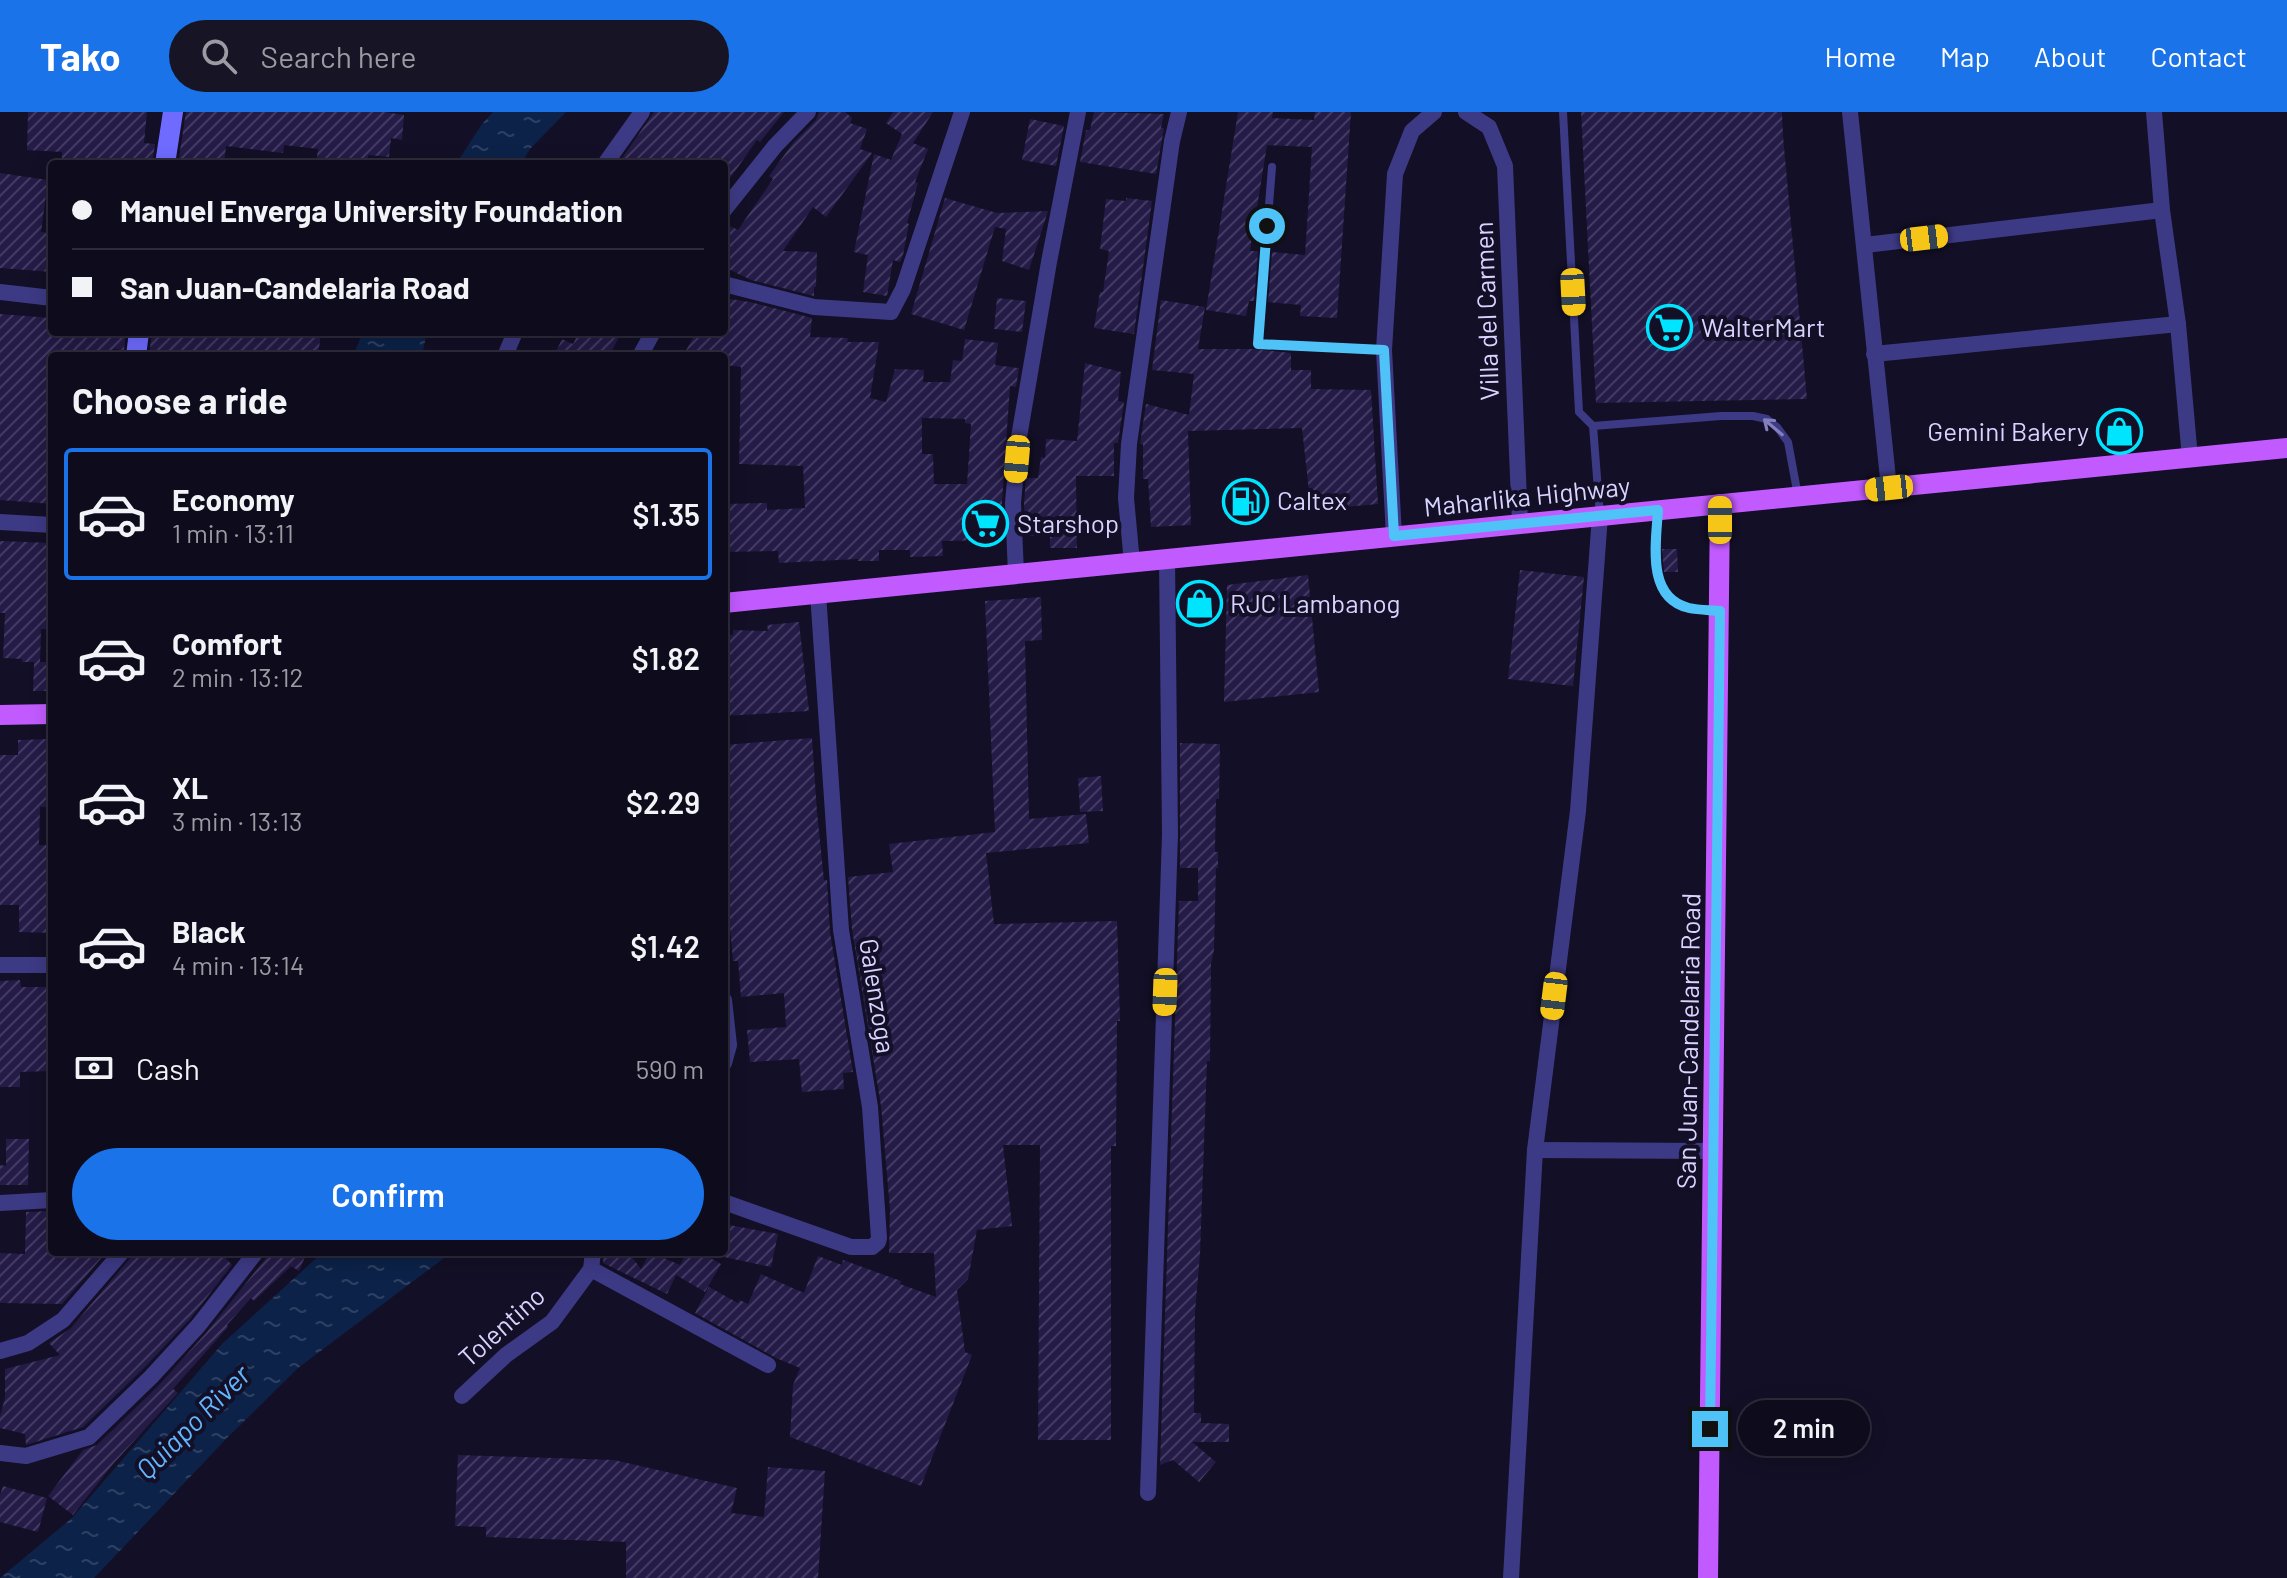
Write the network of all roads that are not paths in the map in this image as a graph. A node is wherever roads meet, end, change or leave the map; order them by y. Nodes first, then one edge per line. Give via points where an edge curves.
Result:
1 (173, 112) edge
2 (642, 112) edge
3 (808, 112) edge
4 (962, 112) edge
5 (1078, 112) edge
6 (1179, 112) edge
7 (1434, 112) edge
8 (1466, 112) edge
9 (1563, 112) edge
10 (1850, 112) edge
11 (2154, 112) edge
12 (166, 160) edge
13 (608, 160) edge
14 (1272, 167) dead end
15 (728, 205) edge
16 (2162, 210) junction
17 (1865, 245) junction
18 (728, 285) edge
19 (0, 292) edge
20 (48, 298) edge
21 (2178, 324) junction
22 (1384, 350) junction
23 (1874, 354) junction
24 (1593, 426) junction
25 (2287, 448) edge
26 (2190, 458) junction
27 (1889, 488) junction
28 (1798, 497) junction
29 (1720, 504) junction
30 (1658, 510) junction
31 (1600, 516) junction
32 (0, 522) edge
33 (1520, 524) junction
34 (48, 525) edge
35 (1394, 536) junction
36 (1167, 559) junction
37 (1132, 563) junction
38 (1016, 574) junction
39 (818, 593) junction
40 (728, 603) edge
41 (1720, 611) junction
42 (48, 714) edge
43 (0, 715) edge
44 (0, 965) edge
45 (48, 965) edge
46 (1535, 1150) junction
47 (1713, 1151) junction
48 (48, 1200) edge
49 (0, 1203) edge
50 (728, 1203) edge
51 (119, 1256) edge
52 (253, 1256) edge
53 (592, 1260) edge
54 (0, 1351) edge
55 (768, 1365) dead end
56 (462, 1396) dead end
57 (0, 1453) edge
58 (1148, 1493) dead end
59 (1511, 1578) edge
60 (1708, 1578) edge

1 - 12 street
2 - 13 street
3 - 15 street
4 - 18 street via 891,312 814,307
5 - 38 street via 1019,437 1013,503
6 - 37 street via 1129,444 1126,498
7 - 22 street via 1412,131 1395,174
8 - 33 street, Villa del Carmen via 1489,127 1505,166
9 - 24 lane via 1579,412
10 - 17 street
11 - 16 street
14 - 22 lane via 1258,344
16 - 17 street
16 - 21 street
17 - 23 street
19 - 20 street
21 - 23 street
21 - 26 street
22 - 35 street
23 - 27 street
28 -> 24 lane via 1788,442 1767,419 1721,416
24 - 31 lane
25 - 26 main road, Maharlika Highway
26 - 27 main road, Maharlika Highway
27 - 28 main road, Maharlika Highway
28 - 29 main road, Maharlika Highway
29 - 30 main road, Maharlika Highway
29 - 41 main road, San Juan-Candelaria Road
30 - 31 main road, Maharlika Highway
30 - 41 lane via 1661,589 1688,608
31 - 33 main road, Maharlika Highway
31 - 46 street via 1578,811
32 - 34 street
33 - 35 main road, Maharlika Highway
35 - 36 main road, Maharlika Highway
36 - 37 main road, Maharlika Highway
36 - 58 street via 1170,835
37 - 38 main road, Maharlika Highway
38 - 39 main road, Maharlika Highway
39 - 40 main road, Maharlika Highway
39 - 50 street, Galenzoga via 841,930 870,1107 879,1238 872,1247 851,1247
41 - 47 main road, San Juan-Candelaria Road
42 - 43 main road
44 - 45 street
46 - 47 street
46 - 59 street
47 - 60 main road, San Juan-Candelaria Road
48 - 49 street
51 - 54 street via 63,1320 28,1343
52 - 57 street via 198,1326 89,1437 26,1456
53 - 55 street
53 - 56 street, Tolentino via 552,1322

